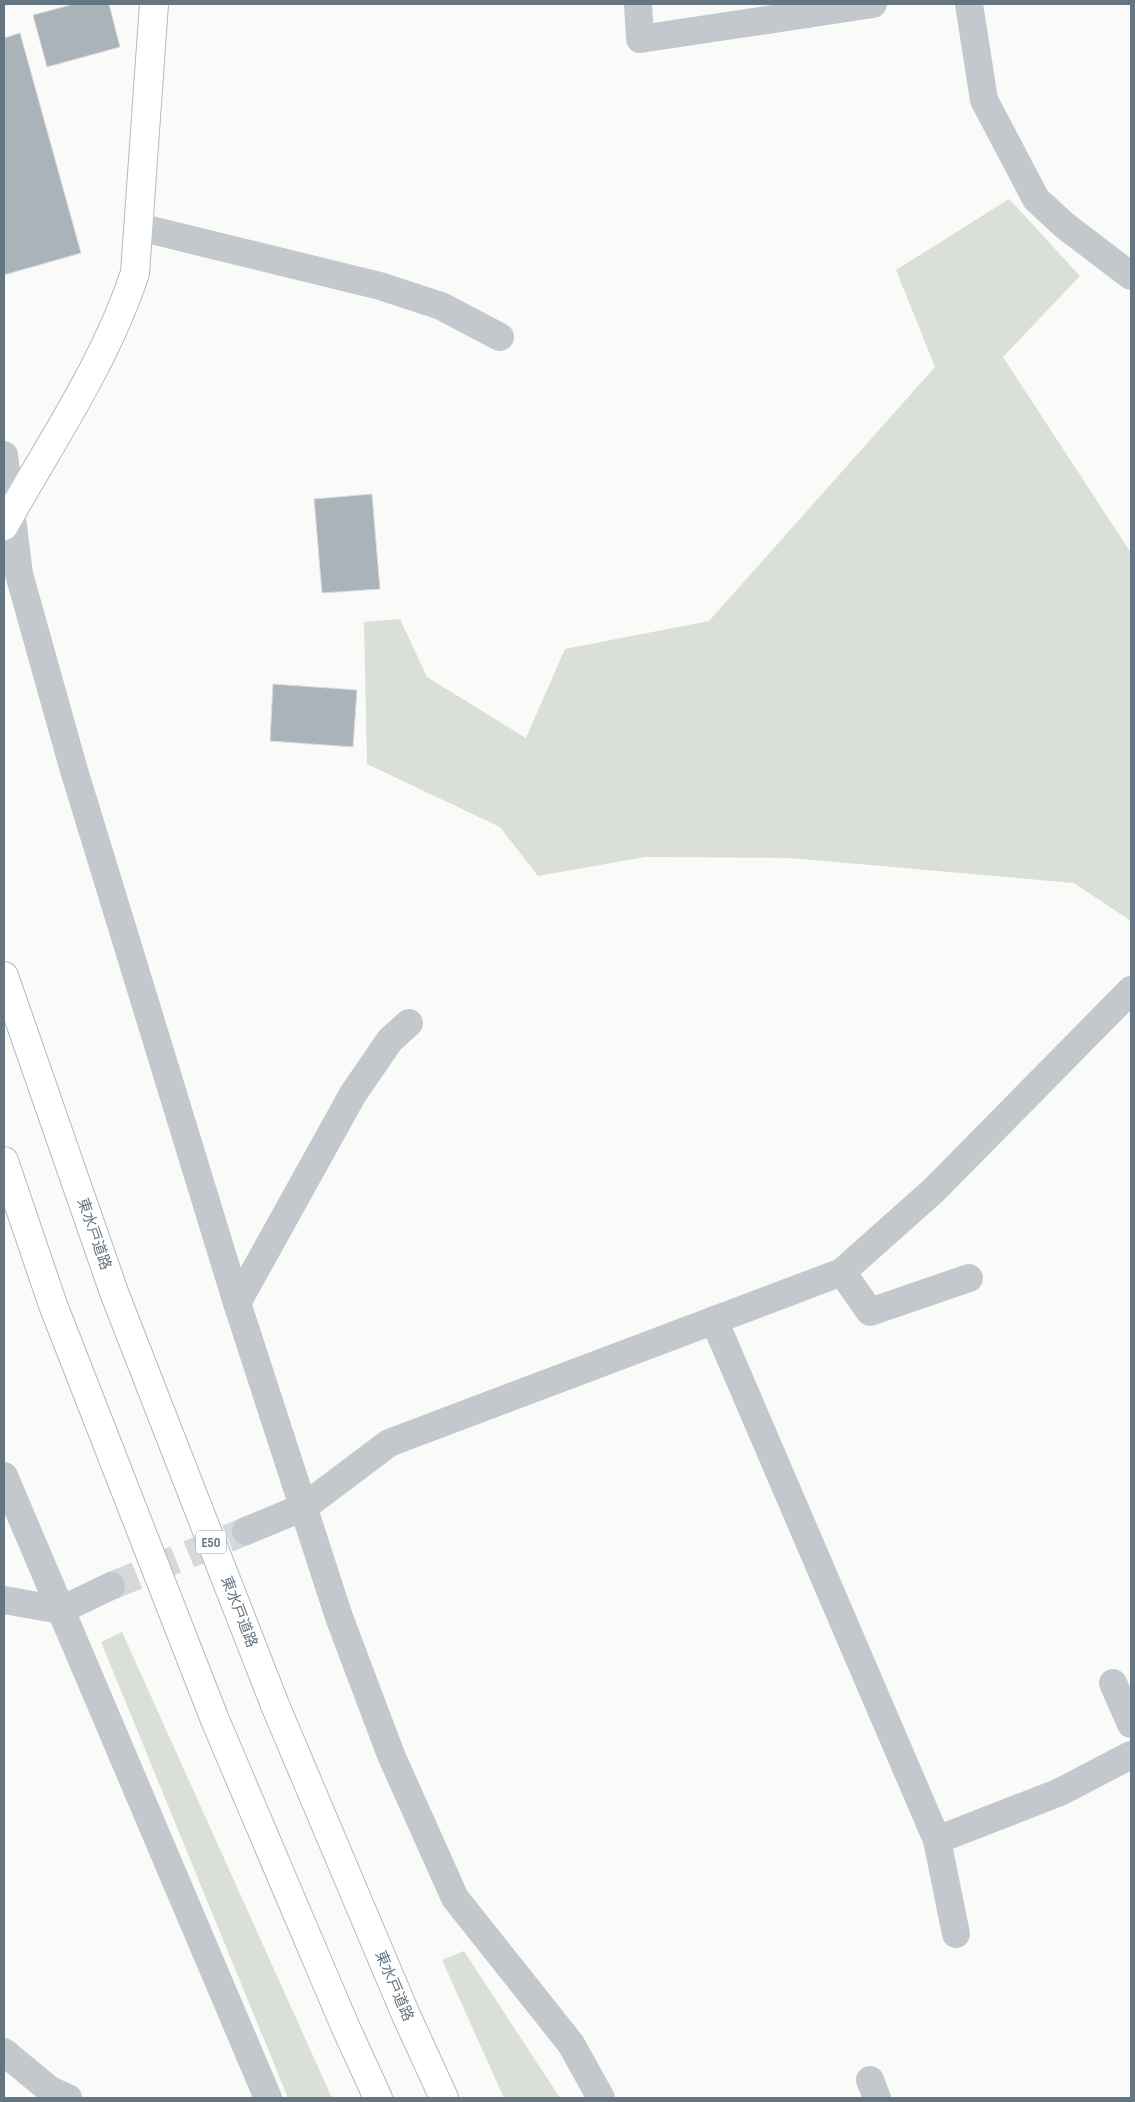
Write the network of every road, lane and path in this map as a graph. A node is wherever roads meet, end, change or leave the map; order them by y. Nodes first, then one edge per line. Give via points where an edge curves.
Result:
1 (154, 4) edge
2 (638, 4) edge
3 (873, 4) edge
4 (969, 4) edge
5 (807, 9) edge
6 (139, 227) junction
7 (1131, 276) edge
8 (500, 337) dead end
9 (4, 455) edge
10 (8, 519) edge
11 (4, 976) edge
12 (1131, 990) edge
13 (409, 1023) dead end
14 (4, 1161) edge
15 (842, 1272) junction
16 (969, 1278) dead end
17 (237, 1303) junction
18 (714, 1320) junction
19 (4, 1476) edge
20 (304, 1507) junction
21 (246, 1531) tunnel mouth
22 (111, 1586) tunnel mouth
23 (4, 1600) edge
24 (61, 1610) junction
25 (1112, 1683) dead end
26 (1131, 1724) edge
27 (1131, 1755) edge
28 (937, 1840) junction
29 (956, 1934) dead end
30 (4, 2052) edge
31 (68, 2098) edge
32 (268, 2098) edge
33 (378, 2098) edge
34 (444, 2098) edge
35 (601, 2098) edge

1 - 6 main road
2 - 5 street via 640,39
3 - 5 street
4 - 7 street via 984,100 1036,199 1064,225
6 - 8 street via 380,286 441,306
6 - 10 main road via 135,273 122,312 56,438
9 - 10 street
10 - 17 street via 19,574 73,767
11 - 34 main road, 東水戸道路 / E50 via 115,1295 275,1705
12 - 15 street via 934,1190
13 - 17 street via 390,1040 353,1094
14 - 33 main road via 53,1305 215,1720
15 - 16 street via 870,1312
15 - 18 street
17 - 20 street
18 - 20 street via 389,1443
18 - 28 street
19 - 24 street
20 - 21 street
20 - 35 street via 339,1618 391,1755 455,1898 571,2044
22 - 24 street
23 - 24 street
24 - 32 street
25 - 26 street
27 - 28 street via 1060,1792
28 - 29 street
30 - 31 street via 50,2090

